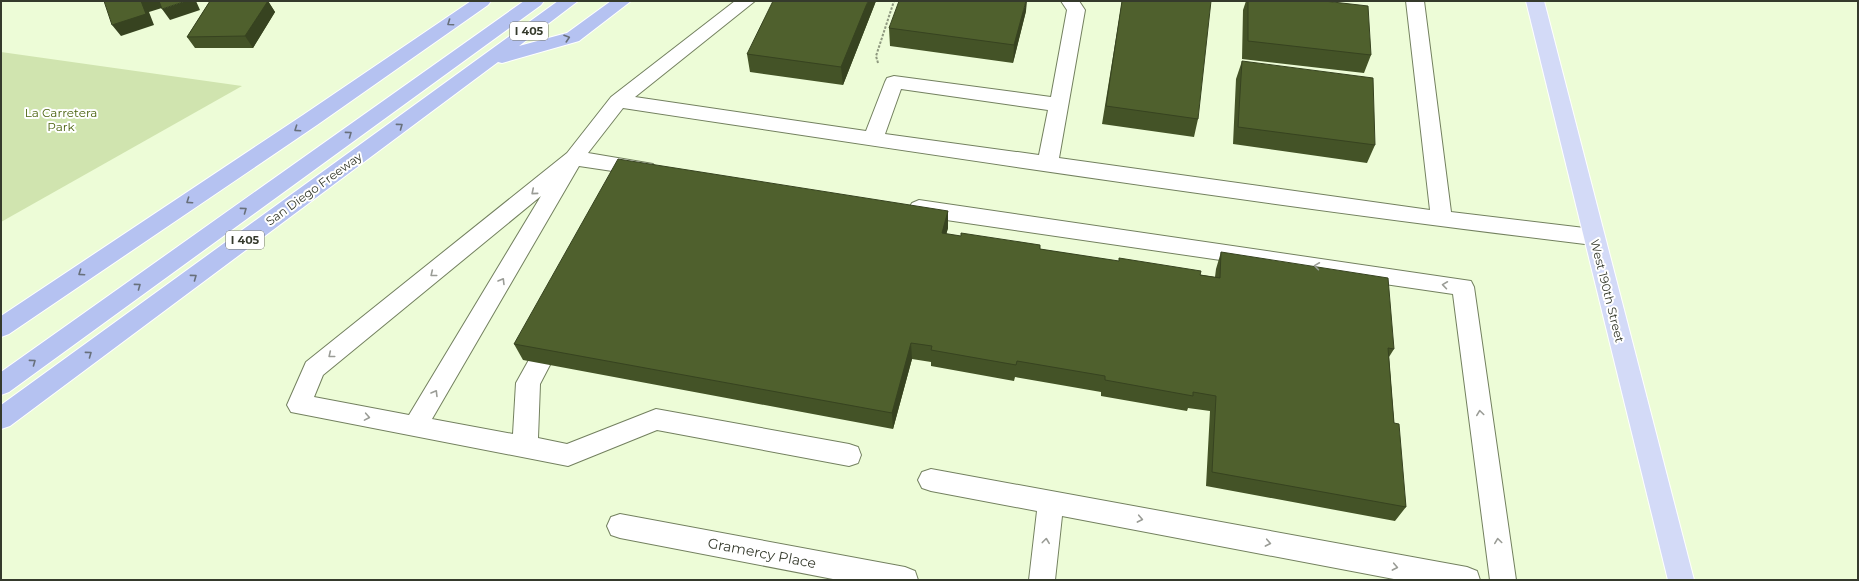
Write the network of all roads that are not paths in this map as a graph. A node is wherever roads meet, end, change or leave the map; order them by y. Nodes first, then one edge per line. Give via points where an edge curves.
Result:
1 (482, 1) edge
2 (535, 1) edge
3 (569, 1) edge
4 (622, 1) edge
5 (746, 1) edge
6 (1070, 1) edge
7 (1415, 1) edge
8 (1534, 1) edge
9 (490, 60) junction
10 (618, 101) junction
11 (1059, 105) junction
12 (873, 139) junction
13 (574, 158) junction
14 (1048, 162) junction
15 (669, 172) edge
16 (897, 205) edge
17 (1441, 219) junction
18 (1593, 237) junction
19 (562, 321) edge
20 (1, 328) edge
21 (1, 385) edge
22 (1, 418) edge
23 (416, 426) junction
24 (525, 447) junction
25 (849, 455) dead end
26 (931, 480) dead end
27 (1051, 502) junction
28 (620, 526) dead end
29 (905, 580) edge
30 (1042, 580) edge
31 (1467, 580) edge
32 (1503, 580) edge
33 (1681, 580) edge

1 -> 20 highway
21 -> 2 highway
3 - 9 highway, San Diego Freeway / I 405
9 -> 4 highway via 573,37
5 - 10 street
6 - 11 street via 1076,10
7 - 17 street
8 - 18 main road, West 190th Street
22 -> 9 highway, San Diego Freeway / I 405
10 - 12 street
10 - 13 street
11 - 12 street via 894,82
11 - 14 street
12 - 14 street
13 - 15 street
23 -> 13 street
13 -> 23 street via 314,369 299,405
14 - 17 street
32 -> 16 street via 1463,287
17 - 18 street
18 - 33 main road, West 190th Street
19 - 24 street via 528,383
23 - 24 street
24 - 25 street via 568,455 656,419
26 - 27 street
30 -> 27 street
27 -> 31 street
28 - 29 street, Gramercy Place

